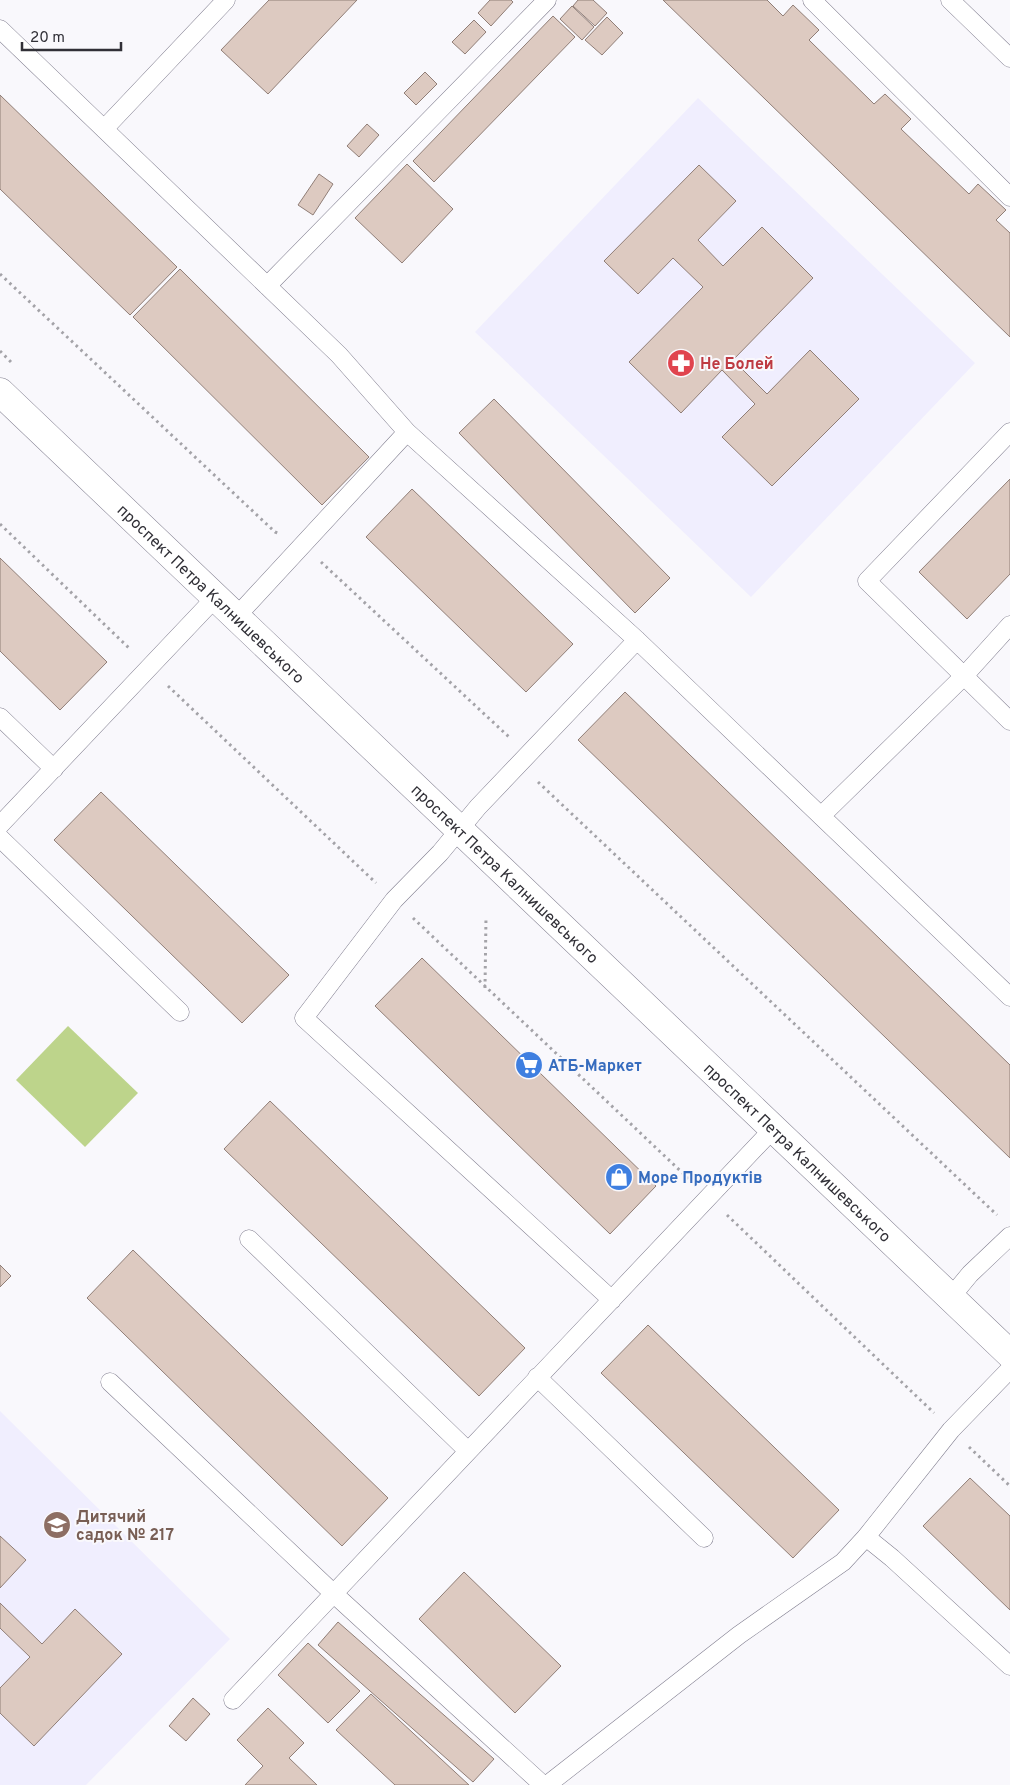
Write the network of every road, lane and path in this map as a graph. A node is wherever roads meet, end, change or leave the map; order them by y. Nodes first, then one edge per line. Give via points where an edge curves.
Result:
1 (226, 0) edge
2 (547, 0) edge
3 (812, 0) edge
4 (950, 0) edge
5 (0, 29) edge
6 (1010, 58) edge
7 (104, 129) junction
8 (1010, 197) edge
9 (0, 274) edge
10 (268, 286) junction
11 (0, 392) edge
12 (407, 432) junction
13 (1010, 432) edge
14 (0, 524) edge
15 (303, 545) junction
16 (216, 598) junction
17 (236, 617) junction
18 (1010, 625) edge
19 (637, 640) junction
20 (149, 668) junction
21 (964, 676) junction
22 (0, 717) edge
23 (1010, 721) edge
24 (528, 754) junction
25 (54, 768) junction
26 (535, 779) dead end
27 (821, 816) junction
28 (0, 825) edge
29 (459, 830) junction
30 (0, 838) edge
31 (394, 900) junction
32 (486, 917) dead end
33 (485, 988) junction
34 (1010, 997) edge
35 (180, 1012) dead end
36 (773, 1129) junction
37 (709, 1198) junction
38 (1006, 1229) edge
39 (249, 1239) dead end
40 (951, 1297) junction
41 (612, 1300) junction
42 (1010, 1354) edge
43 (1010, 1368) edge
44 (537, 1377) junction
45 (110, 1382) dead end
46 (951, 1430) junction
47 (468, 1451) junction
48 (1010, 1486) edge
49 (704, 1538) dead end
50 (866, 1538) junction
51 (333, 1593) junction
52 (1010, 1666) edge
53 (233, 1700) dead end
54 (543, 1785) edge
55 (547, 1785) edge

1 - 7 lane
2 - 10 lane
3 - 8 lane
4 - 6 lane
5 - 7 lane
7 - 10 lane
9 - 15 path via 276,532
10 - 12 lane via 339,355
11 - 16 street, проспект Петра Калнишевського
12 - 15 lane
12 - 19 lane
13 - 21 lane via 867,581
14 - 20 path
15 - 17 lane
15 - 24 path
16 - 17 street, проспект Петра Калнишевського
16 - 20 lane
17 - 29 street, проспект Петра Калнишевського
18 - 21 lane
19 - 24 lane
19 - 27 lane
20 - 25 lane
20 - 31 path
21 - 23 lane
21 - 27 lane
22 - 25 lane
24 - 29 lane
25 - 28 lane
26 - 38 path
27 - 34 lane
29 - 31 lane
29 - 36 street, проспект Петра Калнишевського
30 - 35 lane
31 - 33 path
31 - 41 lane via 304,1018
32 - 33 path
33 - 37 path
36 - 37 lane
36 - 40 street, проспект Петра Калнишевського
37 - 41 lane
37 - 46 path
38 - 40 lane
39 - 47 lane
40 - 42 street, проспект Петра Калнишевського
41 - 44 lane
43 - 46 lane
44 - 47 lane
44 - 49 lane
45 - 51 lane
46 - 48 path
46 - 50 lane
47 - 51 lane
50 - 52 lane
50 - 55 lane via 843,1562 739,1635
51 - 53 lane
51 - 54 lane

